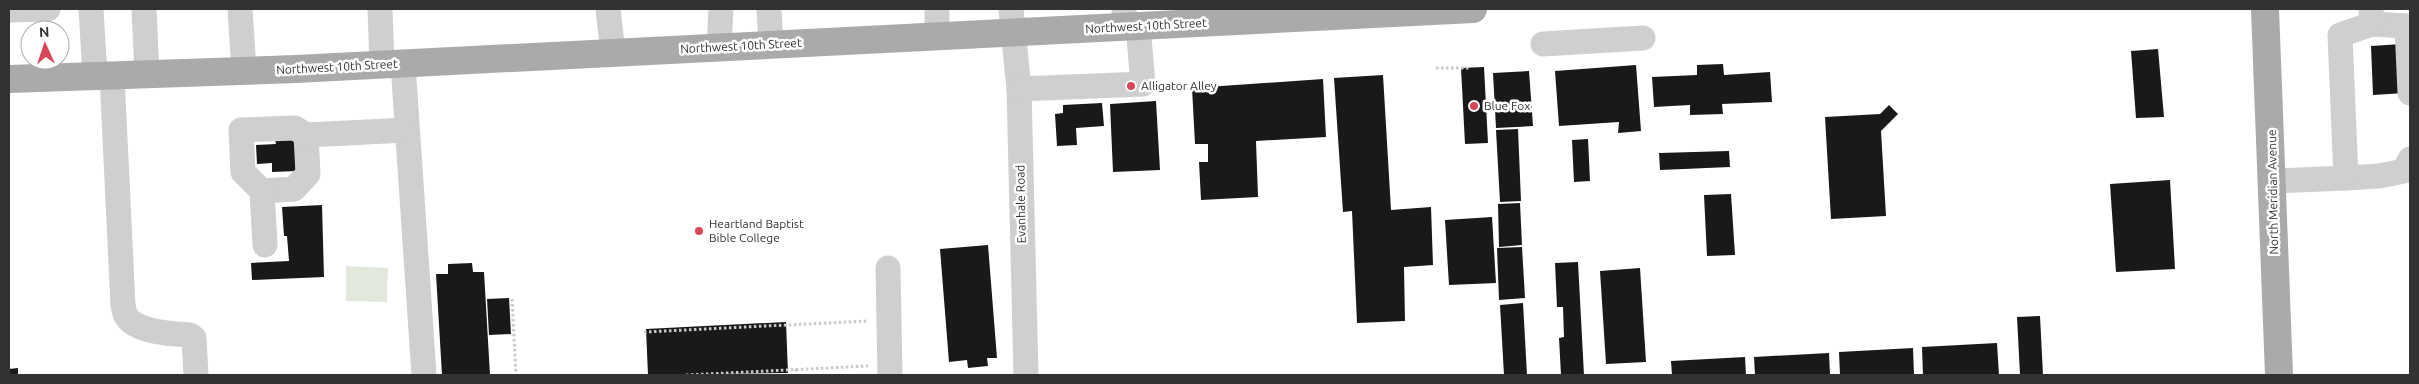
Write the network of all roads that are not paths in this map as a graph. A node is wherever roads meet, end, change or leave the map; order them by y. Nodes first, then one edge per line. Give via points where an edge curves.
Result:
1 (33, 9) edge
2 (48, 9) edge
3 (91, 9) edge
4 (144, 9) edge
5 (240, 9) edge
6 (380, 9) edge
7 (608, 9) edge
8 (721, 9) edge
9 (769, 9) edge
10 (937, 9) edge
11 (1473, 9) edge
12 (2265, 9) edge
13 (9, 10) edge
14 (1374, 11) edge
15 (1271, 14) edge
16 (2372, 16) edge
17 (1013, 21) edge
18 (1129, 21) edge
19 (937, 36) junction
20 (1643, 38) dead end
21 (1542, 44) dead end
22 (771, 45) junction
23 (719, 48) junction
24 (613, 53) junction
25 (392, 64) junction
26 (34, 70) edge
27 (46, 70) edge
28 (244, 72) junction
29 (147, 74) junction
30 (103, 76) junction
31 (9, 79) edge
32 (1020, 89) junction
33 (2410, 93) edge
34 (407, 130) junction
35 (306, 136) junction
36 (2410, 159) edge
37 (2346, 178) junction
38 (2272, 181) junction
39 (262, 191) junction
40 (265, 245) dead end
41 (888, 268) dead end
42 (890, 370) edge
43 (196, 375) edge
44 (424, 375) edge
45 (1026, 375) edge
46 (2278, 375) edge

1 - 2 street
1 - 13 street
3 - 30 street
4 - 29 street
5 - 28 street
6 - 25 street
7 - 24 street
8 - 23 street
9 - 22 street
10 - 19 street
11 - 14 main road, Northwest 10th Street
12 - 38 main road, North Meridian Avenue
14 - 15 main road, Northwest 10th Street
15 - 18 main road, Northwest 10th Street
16 - 33 street via 2407,26
16 - 37 street via 2340,35
17 - 18 main road, Northwest 10th Street
17 - 19 main road, Northwest 10th Street
17 - 32 street, Evanhale Road
18 - 32 street via 1143,84
19 - 22 main road, Northwest 10th Street
20 - 21 street
22 - 23 main road, Northwest 10th Street
23 - 24 main road, Northwest 10th Street
24 - 25 main road, Northwest 10th Street
25 - 28 main road, Northwest 10th Street
25 - 34 street
26 - 31 main road, Northwest 10th Street
27 - 30 main road, Northwest 10th Street
28 - 29 main road, Northwest 10th Street
29 - 30 main road, Northwest 10th Street
30 - 43 street via 126,317 159,333 194,338
32 - 45 street, Evanhale Road
34 - 35 street
34 - 44 street
35 - 39 street via 308,174 294,189
35 - 39 street via 295,128 241,130 244,172
36 - 37 street via 2404,171
37 - 38 street
38 - 46 main road, North Meridian Avenue
39 - 40 street
41 - 42 street

